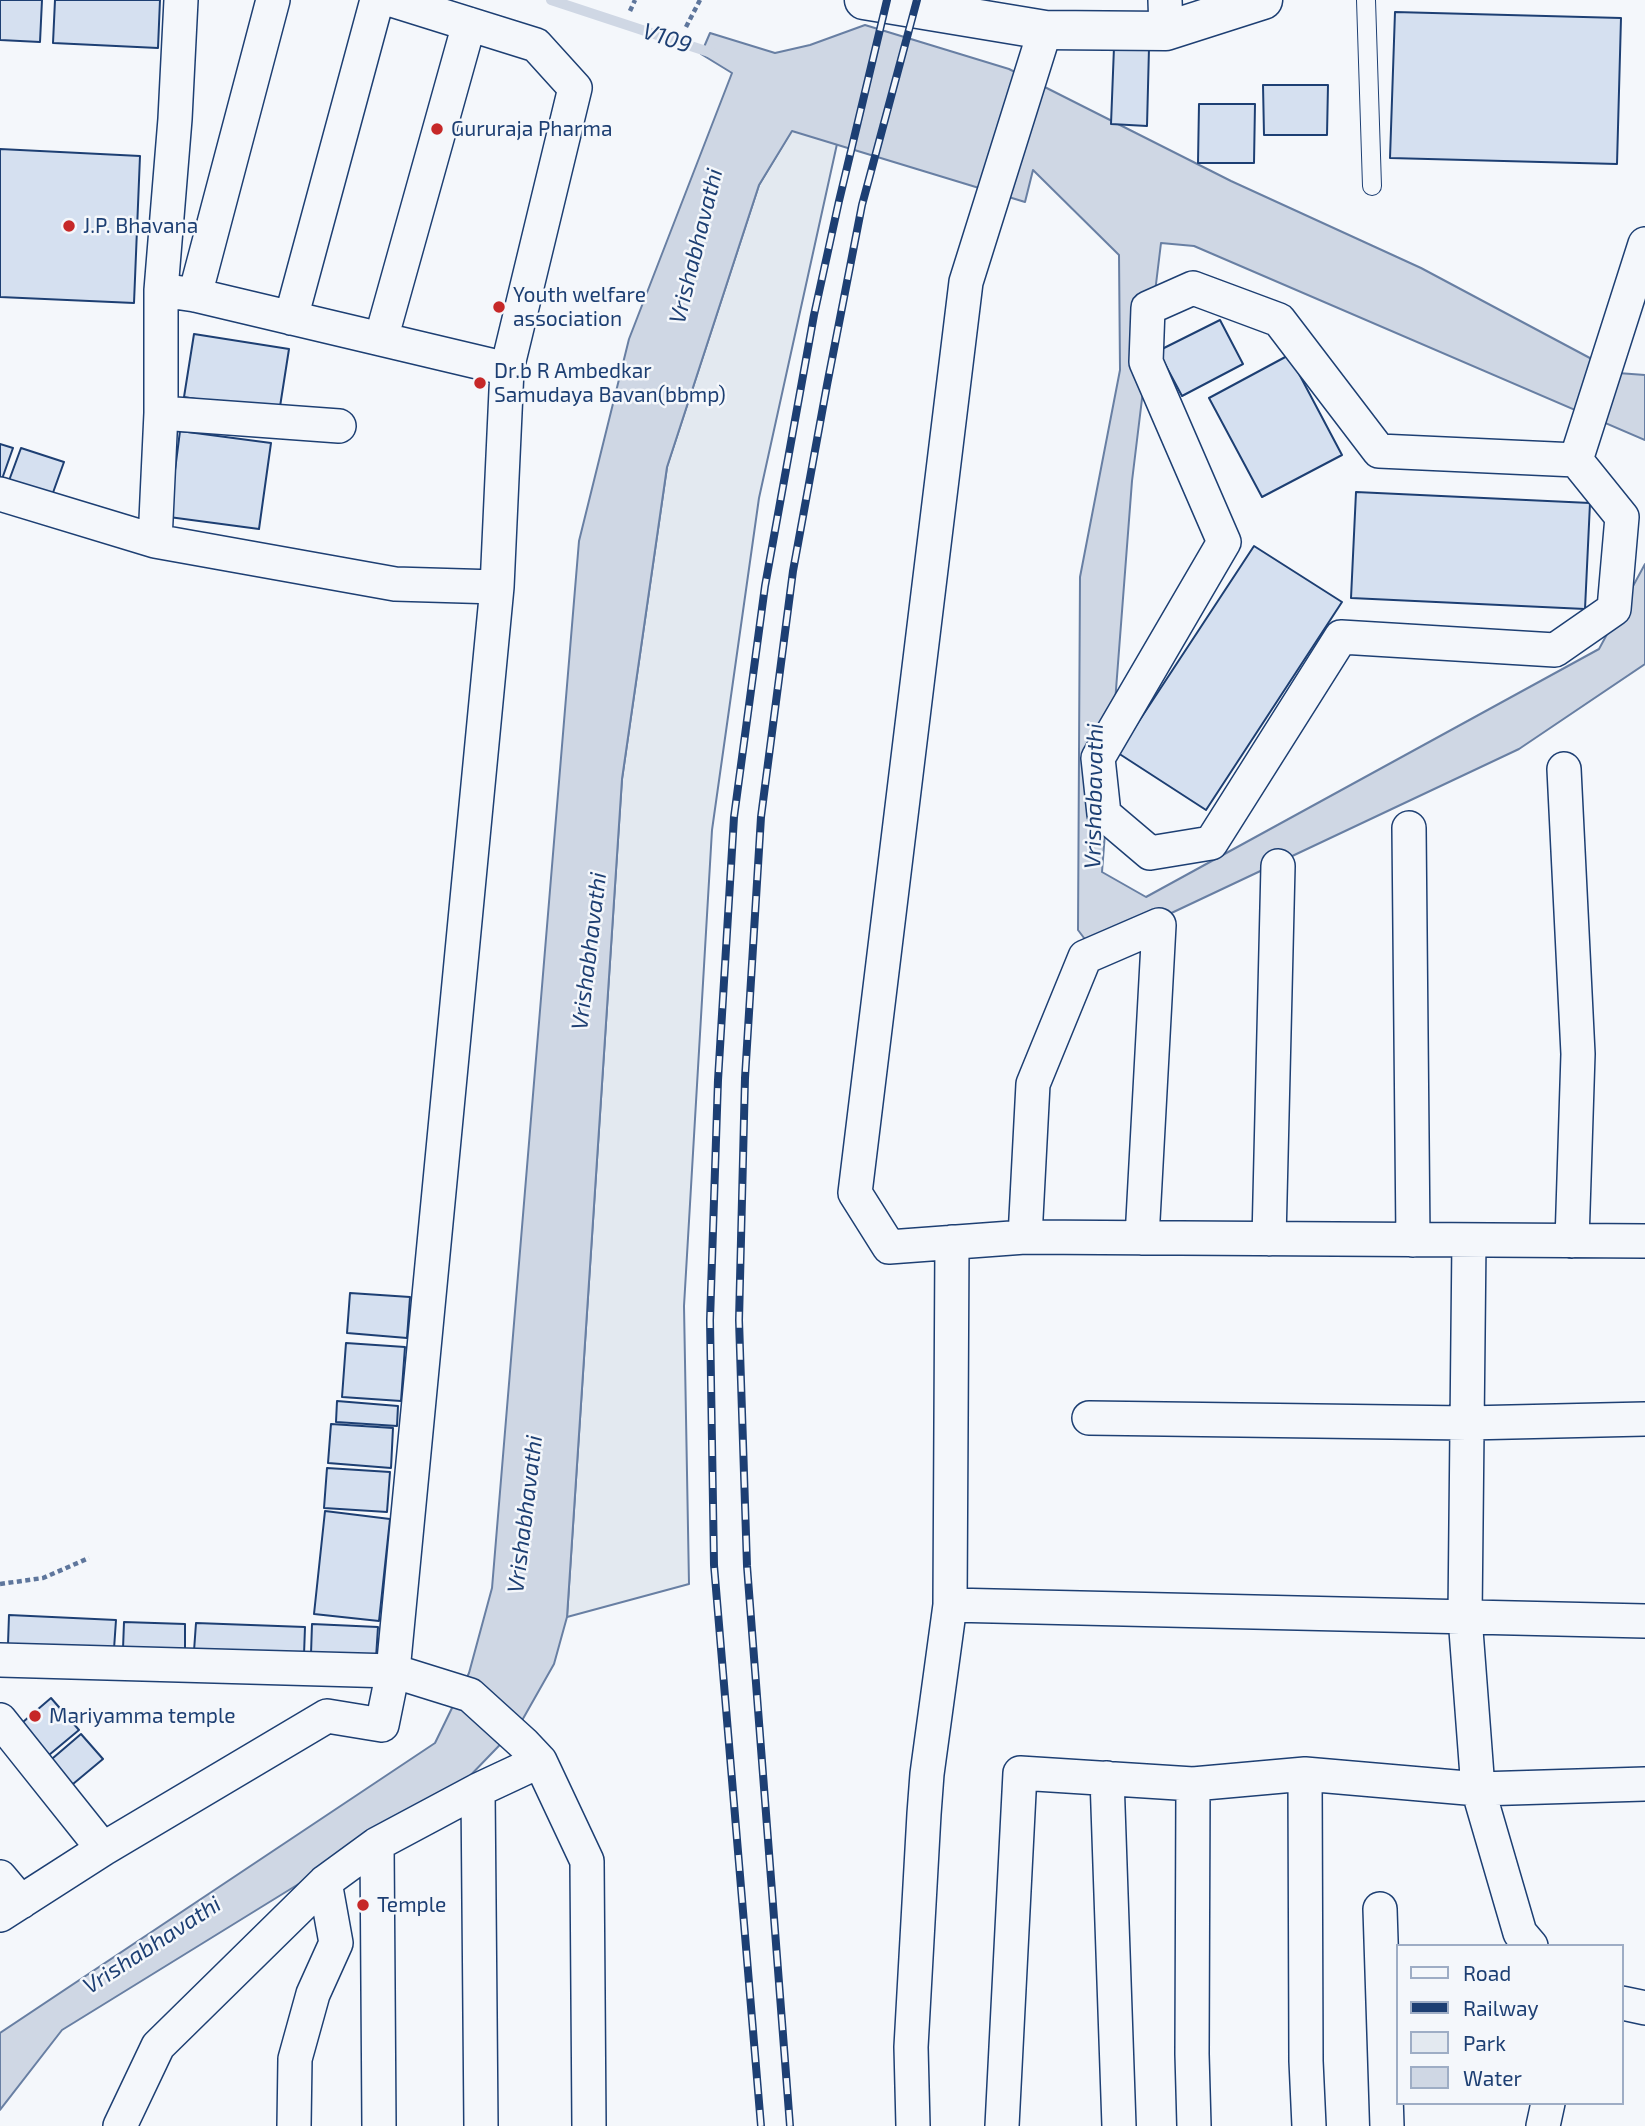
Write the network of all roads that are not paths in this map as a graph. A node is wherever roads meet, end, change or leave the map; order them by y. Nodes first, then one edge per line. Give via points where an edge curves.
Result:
1 (181, 0) edge
2 (273, 0) edge
3 (377, 0) edge
4 (392, 0) edge
5 (864, 0) edge
6 (1263, 0) edge
7 (1366, 0) edge
8 (1165, 15) edge
9 (470, 24) junction
10 (1045, 30) junction
11 (1372, 186) dead end
12 (1645, 244) edge
13 (161, 290) junction
14 (195, 295) junction
15 (292, 318) junction
16 (381, 339) junction
17 (507, 369) junction
18 (161, 413) junction
19 (339, 426) dead end
20 (1576, 460) junction
21 (0, 494) edge
22 (155, 541) junction
23 (497, 587) junction
24 (1564, 769) dead end
25 (1409, 828) dead end
26 (1278, 866) dead end
27 (1025, 1237) junction
28 (1142, 1238) junction
29 (1269, 1239) junction
30 (1413, 1240) junction
31 (1469, 1240) junction
32 (1572, 1241) junction
33 (1645, 1241) edge
34 (952, 1242) junction
35 (1088, 1418) dead end
36 (1645, 1419) edge
37 (1467, 1423) junction
38 (950, 1605) junction
39 (1465, 1617) junction
40 (1645, 1621) edge
41 (0, 1660) edge
42 (393, 1671) junction
43 (0, 1720) edge
44 (532, 1752) junction
45 (1305, 1774) junction
46 (1107, 1778) junction
47 (1193, 1784) junction
48 (1645, 1784) edge
49 (1478, 1789) junction
50 (478, 1790) junction
51 (377, 1844) junction
52 (103, 1849) junction
53 (0, 1877) edge
54 (325, 1882) junction
55 (10, 1909) edge
56 (1380, 1909) dead end
57 (1529, 1944) edge
58 (1624, 2003) edge
59 (1645, 2008) edge
60 (1548, 2105) edge
61 (120, 2126) edge
62 (294, 2126) edge
63 (379, 2126) edge
64 (481, 2126) edge
65 (589, 2126) edge
66 (914, 2126) edge
67 (1002, 2126) edge
68 (1119, 2126) edge
69 (1194, 2126) edge
70 (1309, 2126) edge
71 (1387, 2126) edge
72 (1543, 2126) edge

1 - 13 street
2 - 14 street
3 - 15 street
4 - 9 street
5 - 10 street
6 - 8 street
7 - 11 lane
8 - 10 street
9 - 16 street
9 - 17 street via 536,45 575,88
10 - 34 street via 966,282 855,1193 890,1247
12 - 20 street
13 - 14 street
13 - 18 street
14 - 15 street
15 - 16 street
16 - 17 street
17 - 23 street
18 - 19 street
18 - 22 street
20 - 20 street via 1380,451 1279,320 1193,288 1148,308 1146,362 1224,542 1098,758 1104,814 1150,853 1211,843 1341,637 1555,650 1614,609 1622,517
21 - 22 street
22 - 23 street via 395,584
23 - 42 street
24 - 32 street via 1578,1054
25 - 30 street
26 - 29 street
27 - 28 street
27 - 28 street via 1033,1084 1085,957 1159,925
27 - 34 street
28 - 29 street
29 - 30 street
30 - 31 street
31 - 32 street
31 - 37 street
32 - 33 street
34 - 38 street
35 - 37 street
36 - 37 street
37 - 39 street
38 - 39 street
38 - 66 street via 924,1814 911,2047
39 - 40 street
39 - 49 street
41 - 42 street
42 - 44 street via 470,1695
42 - 52 street via 382,1725 327,1716
43 - 52 street
44 - 50 street
44 - 65 street via 587,1861
45 - 47 street
45 - 49 street
45 - 70 street
46 - 47 street
46 - 67 street via 1020,1773
46 - 68 street
47 - 69 street
48 - 49 street
49 - 57 street via 1520,1933
50 - 51 street
50 - 64 street
51 - 54 street
51 - 63 street
52 - 55 street
53 - 55 street
54 - 61 street via 158,2046
54 - 62 street via 335,1943 313,1994 295,2059
56 - 71 street
58 - 59 street
60 - 72 street

